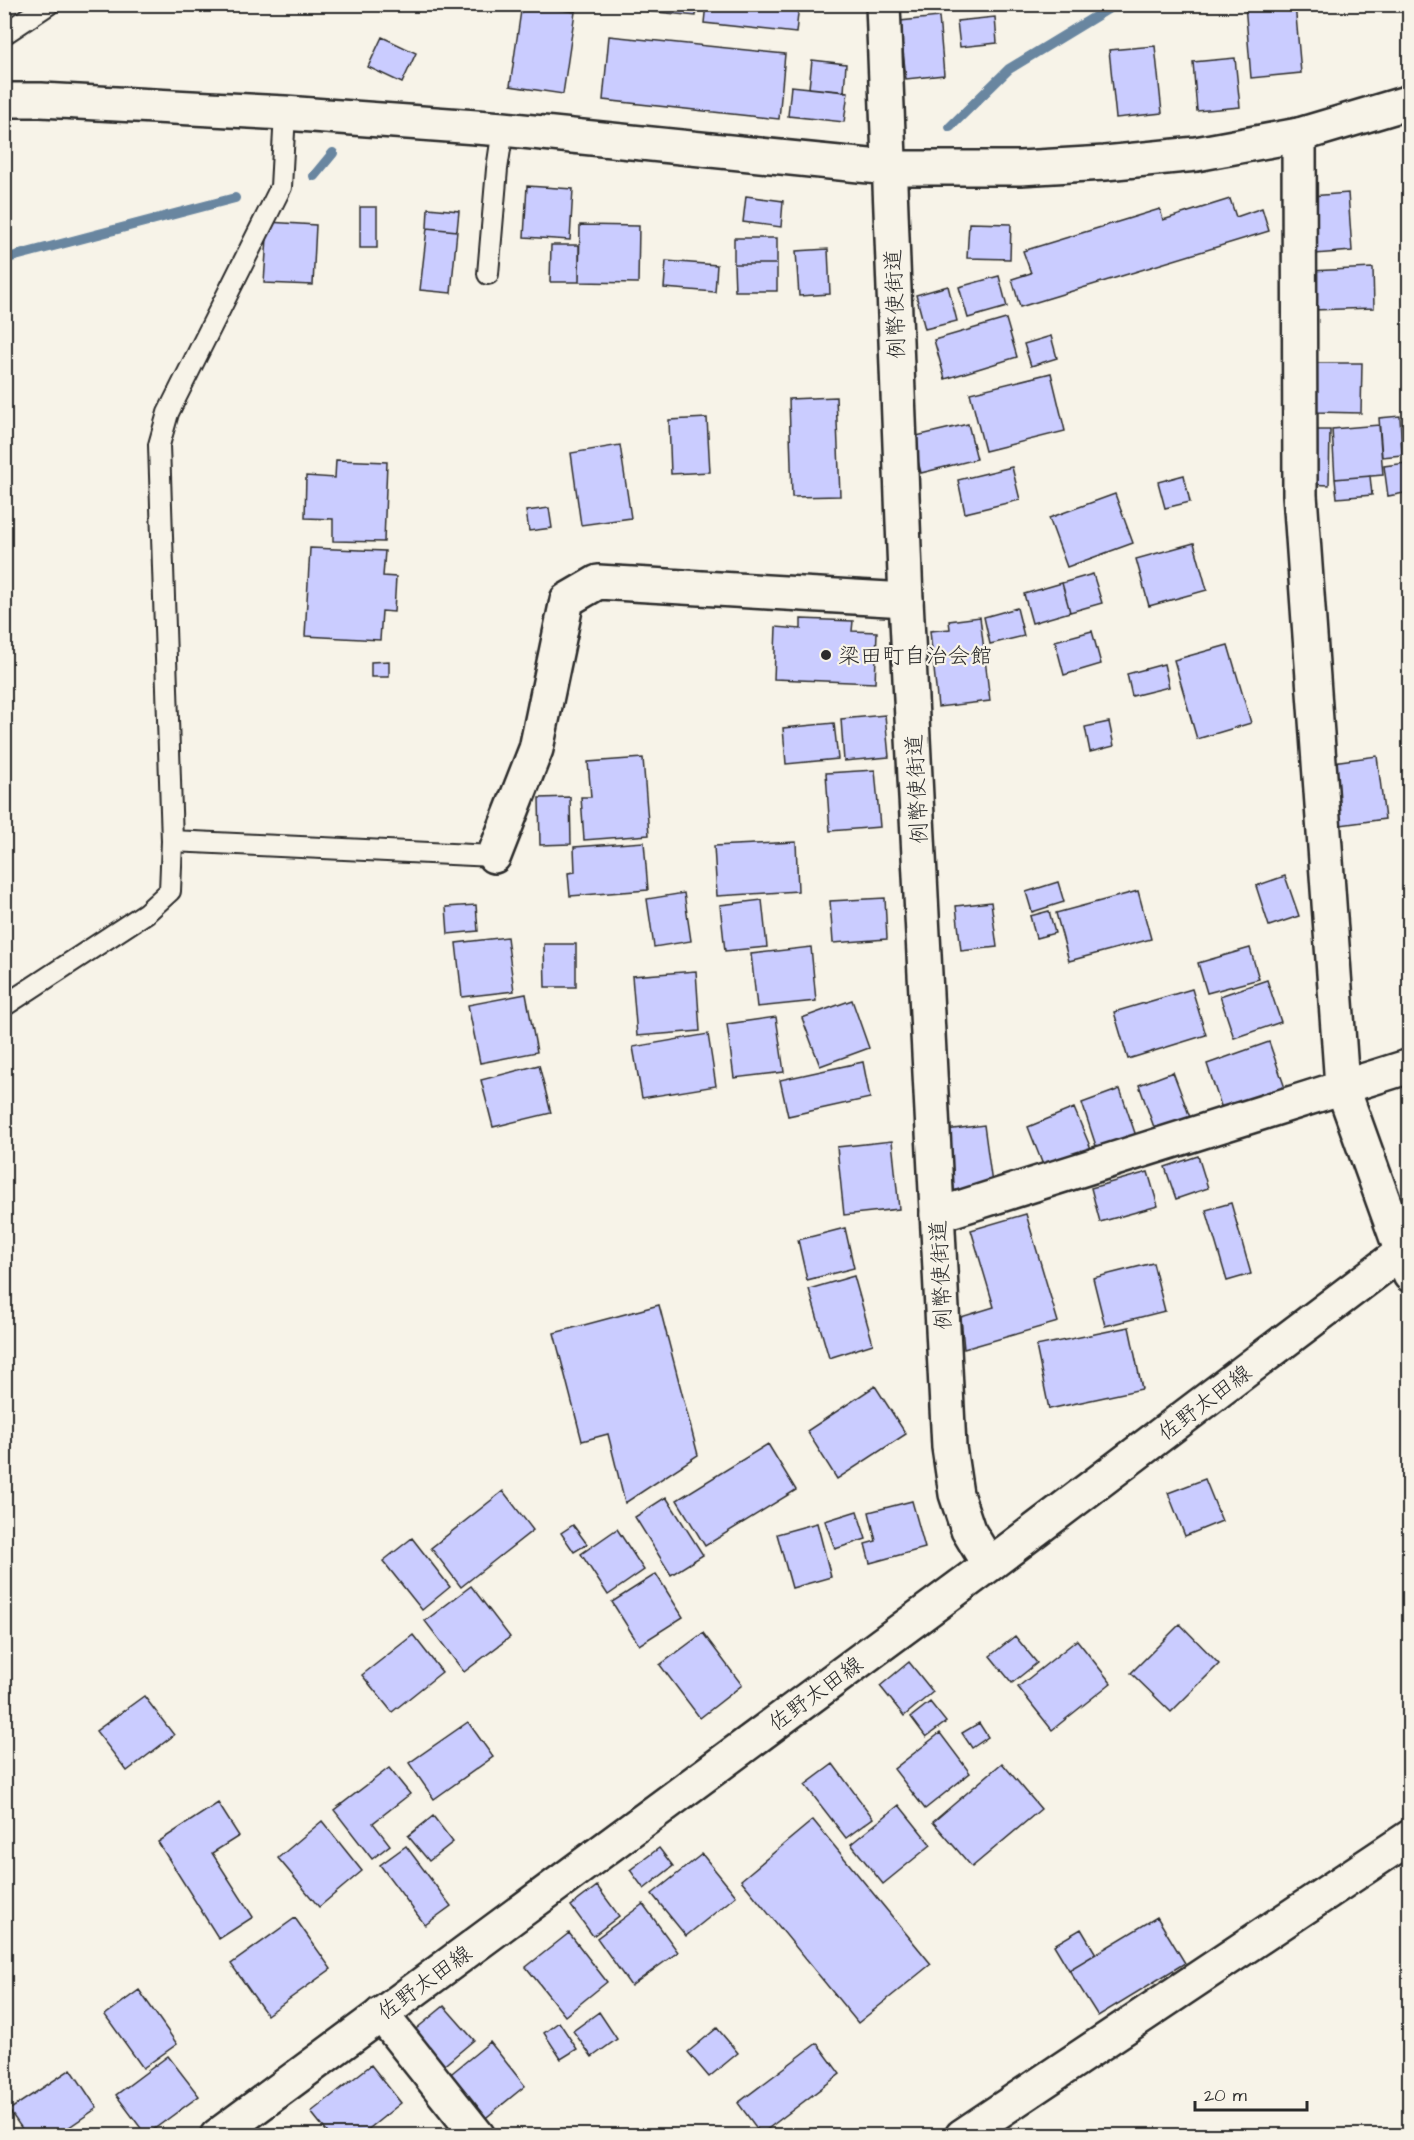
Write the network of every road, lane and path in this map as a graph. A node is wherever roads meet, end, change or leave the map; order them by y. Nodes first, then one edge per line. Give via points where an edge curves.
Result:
1 (49, 4) edge
2 (883, 4) edge
3 (4, 34) edge
4 (4, 100) edge
5 (1410, 102) edge
6 (285, 113) junction
7 (503, 129) junction
8 (1299, 135) junction
9 (889, 168) junction
10 (488, 274) dead end
11 (906, 600) junction
12 (172, 842) junction
13 (494, 856) joint
14 (4, 1006) edge
15 (1410, 1066) edge
16 (1342, 1086) junction
17 (937, 1215) junction
18 (1407, 1258) edge
19 (989, 1565) junction
20 (1410, 1837) edge
21 (381, 2014) junction
22 (217, 2136) edge
23 (478, 2136) edge
24 (962, 2136) edge

1 - 3 lane
2 - 9 street, 例幣使街道
4 - 6 street
5 - 8 street
6 - 7 street
6 - 12 lane via 280,187 168,413 159,446
7 - 9 street
7 - 10 lane
8 - 9 street via 1196,154 1105,163 1020,168
8 - 16 street via 1300,495
9 - 11 street, 例幣使街道
11 - 13 street via 598,582 567,600 536,749
11 - 17 street, 例幣使街道
12 - 13 lane
12 - 14 lane via 170,891 146,912
15 - 16 street
16 - 17 street
16 - 18 street
17 - 19 street, 例幣使街道 via 954,1482 968,1530
18 - 19 street, 佐野太田線
19 - 21 street, 佐野太田線
20 - 24 street
21 - 22 street, 佐野太田線
21 - 23 street

